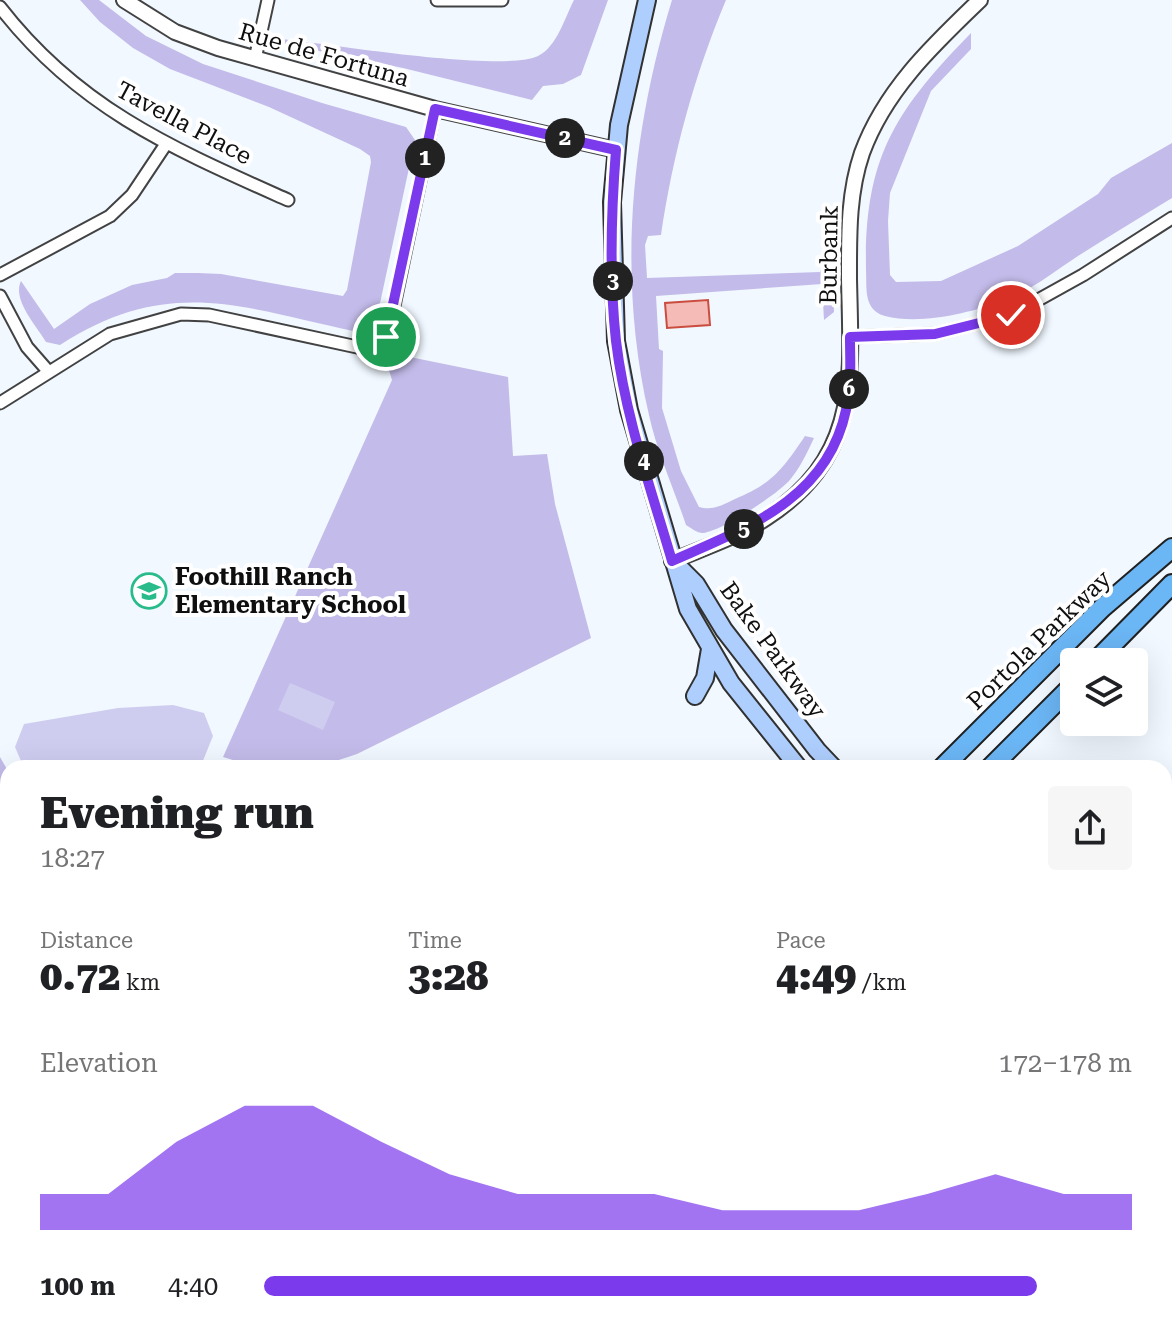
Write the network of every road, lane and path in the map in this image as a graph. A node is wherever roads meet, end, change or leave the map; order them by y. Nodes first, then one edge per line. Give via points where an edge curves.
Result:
1 (124, 0) edge
2 (268, 0) edge
3 (437, 0) edge
4 (502, 0) edge
5 (647, 0) edge
6 (980, 0) edge
7 (0, 7) edge
8 (255, 59) junction
9 (435, 109) junction
10 (166, 144) junction
11 (616, 150) junction
12 (288, 200) dead end
13 (1172, 218) edge
14 (0, 275) edge
15 (0, 296) edge
16 (850, 337) junction
17 (48, 371) junction
18 (0, 403) edge
19 (1172, 548) edge
20 (672, 561) junction
21 (696, 584) junction
22 (1172, 584) edge
23 (1109, 648) edge
24 (710, 649) junction
25 (731, 683) junction
26 (695, 696) dead end
27 (1060, 698) edge
28 (793, 760) edge
29 (826, 760) edge
30 (950, 760) edge
31 (998, 760) edge

1 - 8 street, Rue de Fortuna via 175,32
2 - 8 street
3 - 4 street
5 - 11 main road, Bake Parkway
6 - 16 street, Burbank via 899,84 862,153 849,232
7 - 10 street, Tavella Place via 62,75
8 - 9 street, Rue de Fortuna
9 - 11 street, Rue de Fortuna
9 - 17 street via 390,325 380,345 357,347 209,315 181,314 110,334
10 - 12 street, Tavella Place
10 - 14 street via 132,195 110,216
11 - 20 main road, Bake Parkway via 616,341 629,410
13 - 16 street via 1011,315 935,334
15 - 17 street via 27,347
16 - 20 street, Burbank via 844,418 808,482 766,518
17 - 18 street
19 - 30 main road, Portola Parkway via 1102,608
20 - 21 main road, Bake Parkway
20 - 24 main road, Bake Parkway via 688,609
21 - 25 main road via 703,620 720,647
21 - 29 main road, Bake Parkway via 724,630
22 - 23 main road
24 - 25 main road, Bake Parkway
24 - 26 main road via 705,678
25 - 28 main road, Bake Parkway
27 - 31 main road

